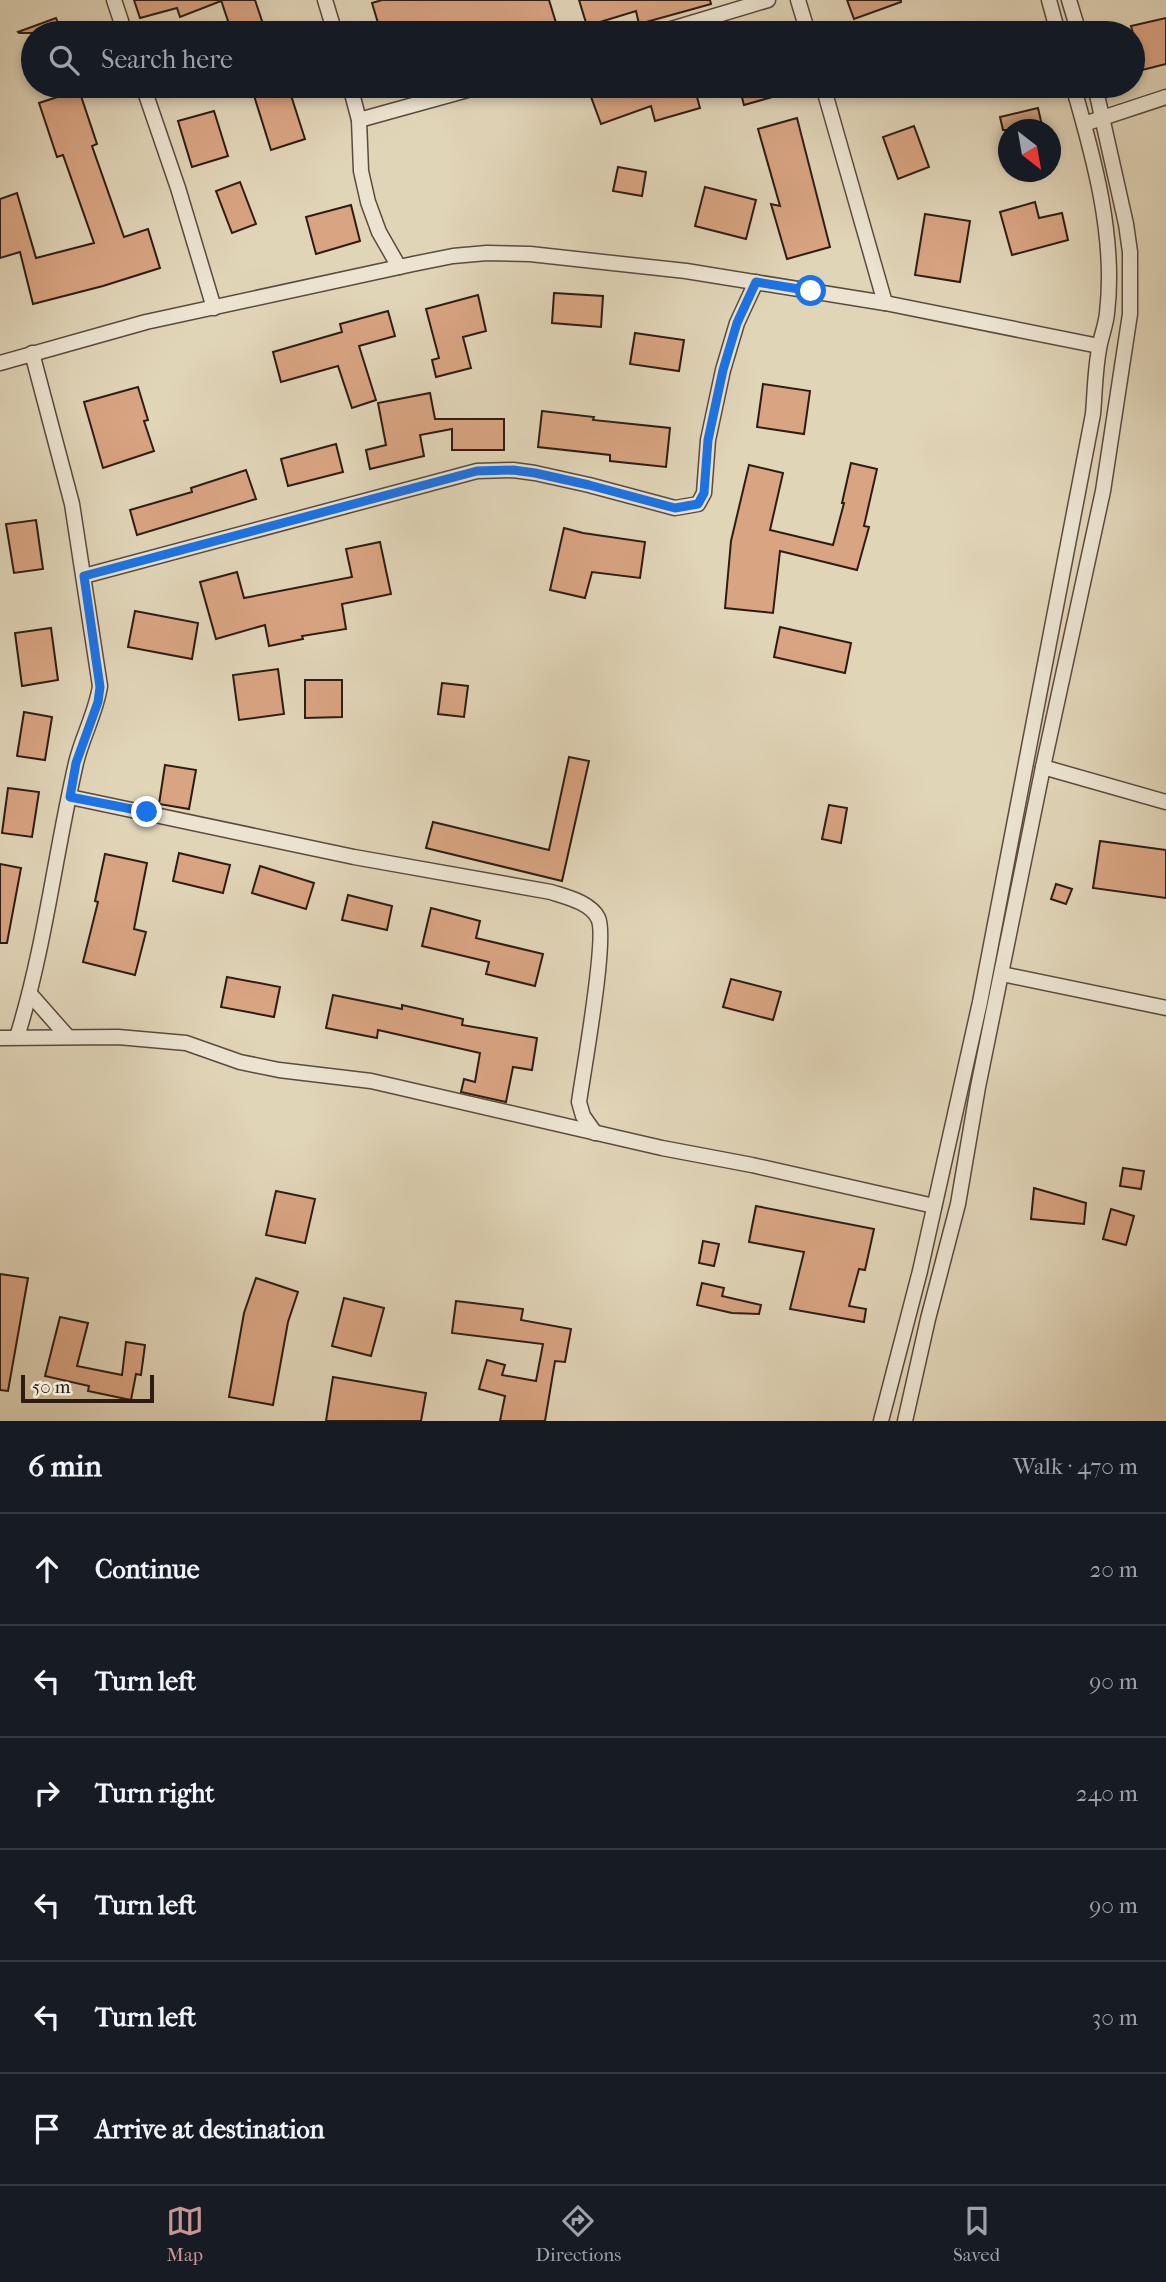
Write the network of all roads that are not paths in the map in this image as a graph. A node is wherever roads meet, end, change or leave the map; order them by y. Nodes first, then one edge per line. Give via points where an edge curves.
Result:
1 (114, 0) edge
2 (325, 0) edge
3 (768, 0) edge
4 (798, 0) edge
5 (1049, 0) edge
6 (1069, 0) edge
7 (121, 21) edge
8 (331, 21) edge
9 (699, 21) edge
10 (804, 21) edge
11 (1055, 21) edge
12 (1075, 21) edge
13 (1166, 97) edge
14 (147, 98) edge
15 (353, 98) edge
16 (439, 98) edge
17 (826, 98) edge
18 (1076, 98) edge
19 (1098, 98) edge
20 (1104, 117) junction
21 (359, 120) junction
22 (1084, 124) junction
23 (399, 267) junction
24 (756, 282) junction
25 (885, 303) junction
26 (214, 308) junction
27 (1099, 346) junction
28 (32, 353) junction
29 (0, 363) edge
30 (84, 576) junction
31 (1043, 766) junction
32 (70, 797) junction
33 (1166, 802) edge
34 (1002, 974) junction
35 (30, 994) junction
36 (1166, 1008) edge
37 (17, 1037) junction
38 (68, 1037) junction
39 (0, 1038) edge
40 (596, 1133) junction
41 (934, 1206) junction
42 (881, 1421) edge
43 (905, 1421) edge

1 - 7 street
2 - 8 street
3 - 9 street
4 - 10 street
5 - 11 street
6 - 12 street
13 - 20 street
14 - 26 street
15 - 21 street
16 - 21 street
17 - 25 street
18 - 22 street
19 - 20 street
20 - 22 street
20 - 31 street via 1130,252 1130,314 1103,491
21 - 23 street via 361,171 368,202
22 - 27 street via 1107,246 1107,314
23 - 24 street via 453,256 530,254
23 - 26 street
24 - 25 street
24 - 30 street via 723,370 708,440 704,493 698,504 675,508 535,473 477,471
25 - 27 street
26 - 28 street
27 - 41 street via 1093,414 1040,695 980,1002
28 - 29 street
28 - 30 street via 72,504
30 - 32 street via 100,687
31 - 33 street
31 - 34 street
32 - 35 street
32 - 40 street via 354,857 551,892 592,911 599,919 600,943 579,1102
34 - 36 street
34 - 43 street via 958,1204
35 - 37 street
35 - 38 street
37 - 38 street
37 - 39 street
38 - 40 street via 186,1043 240,1062 371,1082
40 - 41 street
41 - 42 street

